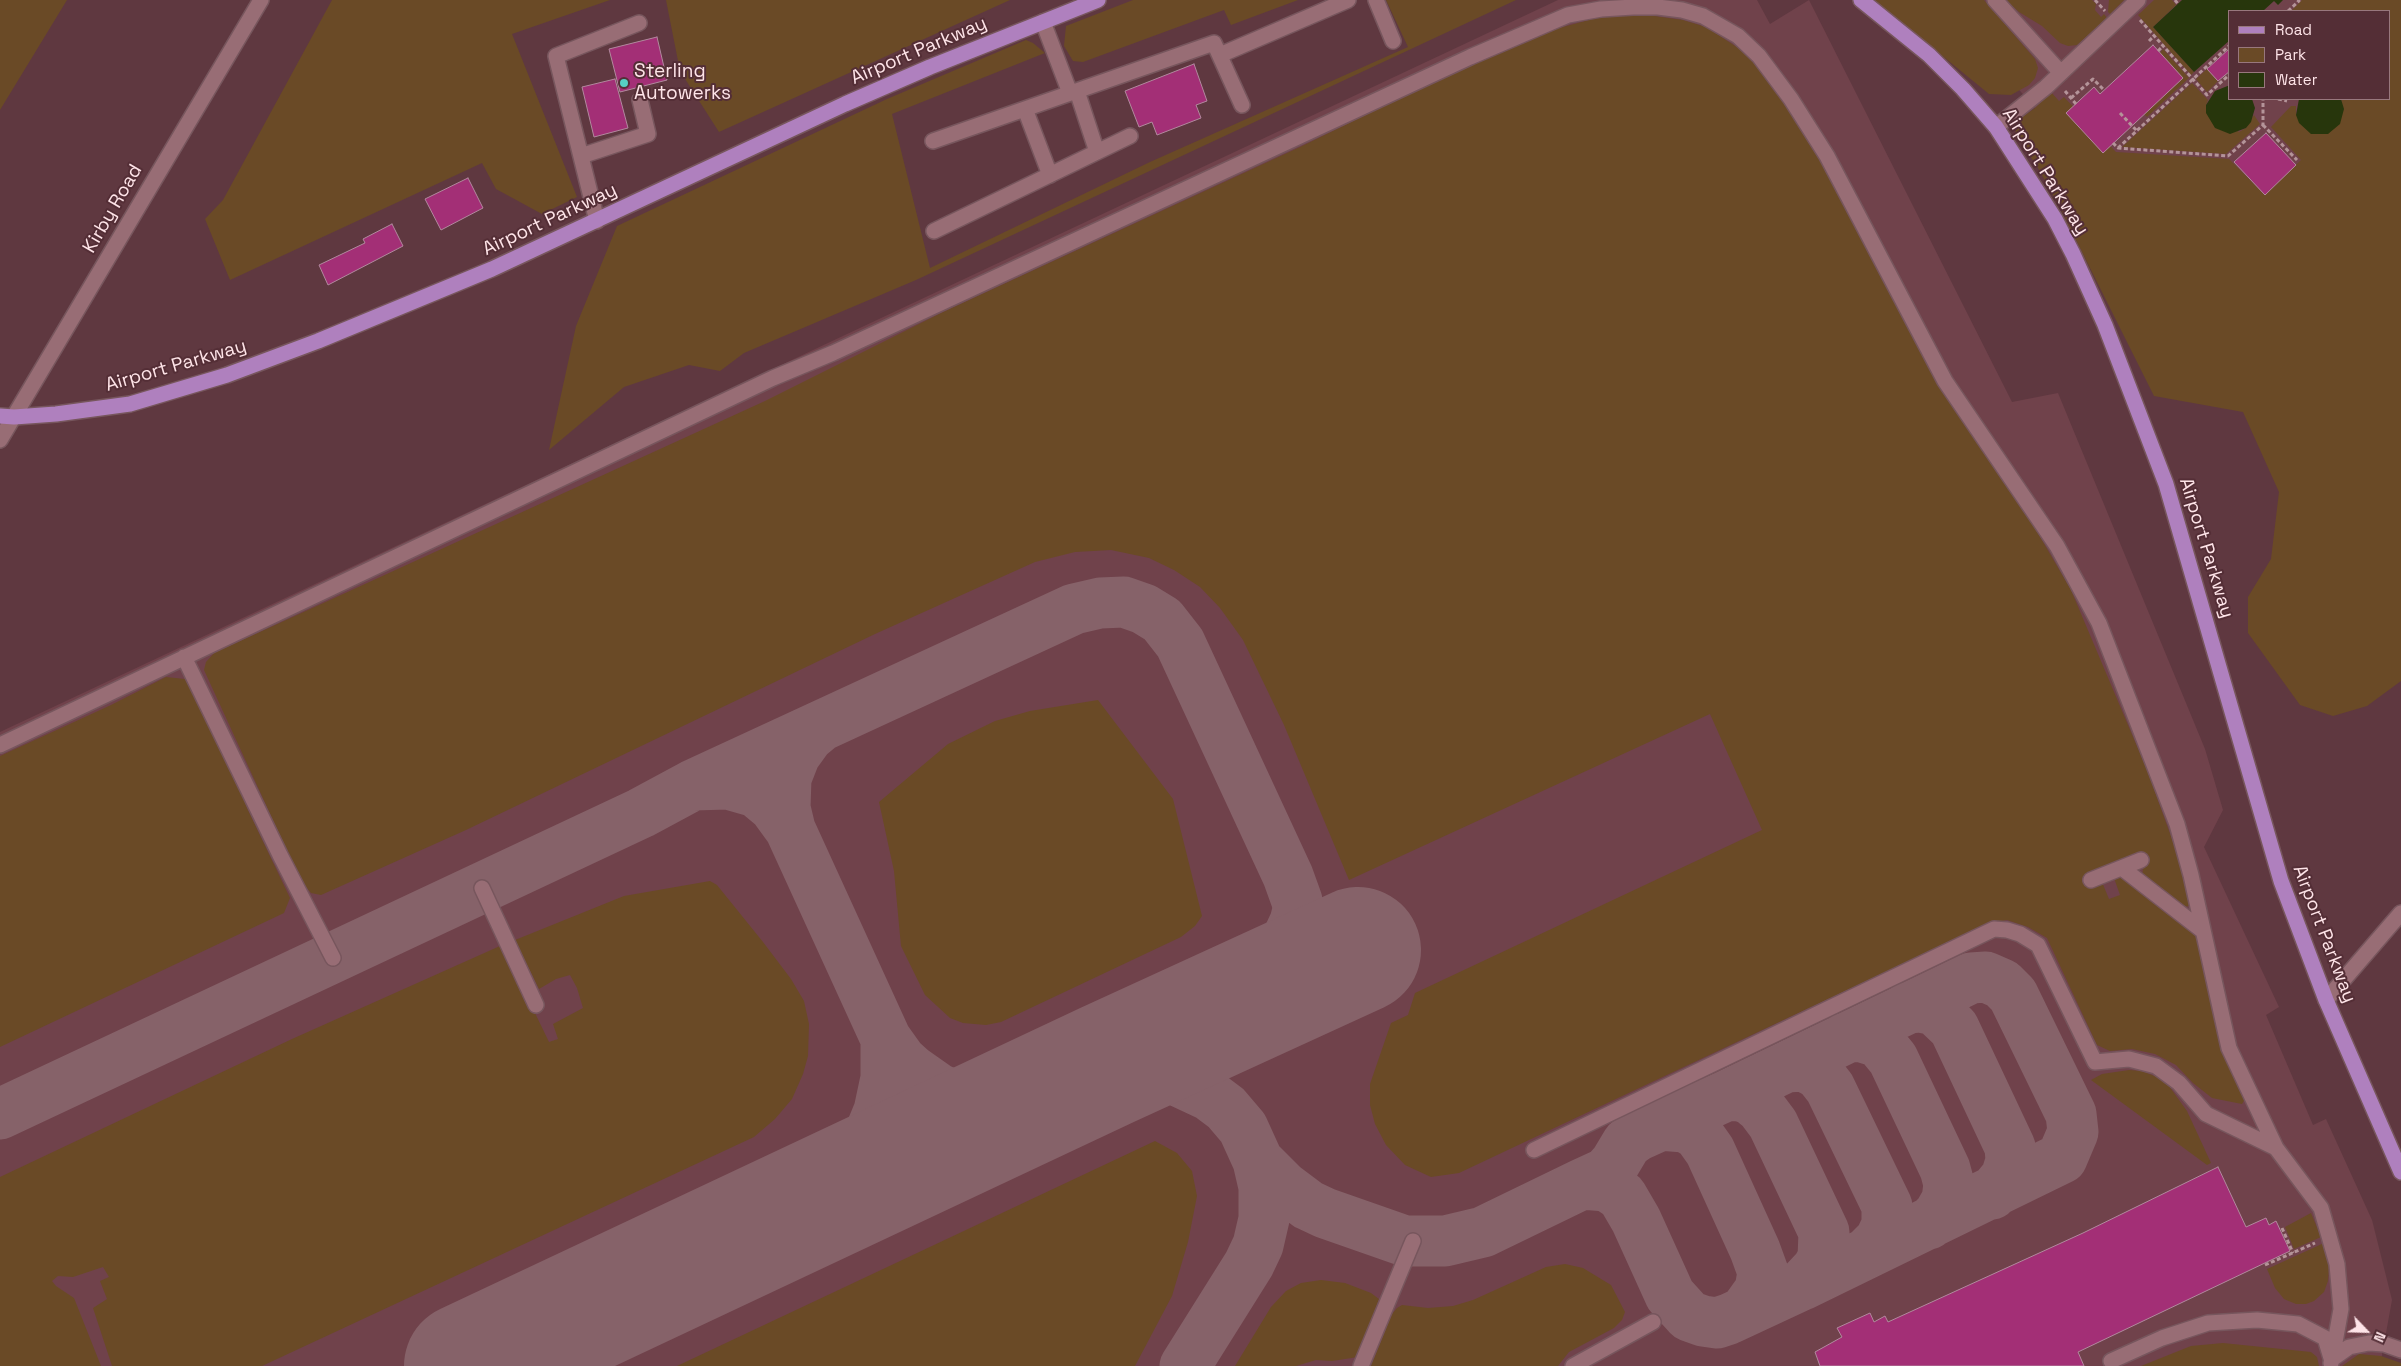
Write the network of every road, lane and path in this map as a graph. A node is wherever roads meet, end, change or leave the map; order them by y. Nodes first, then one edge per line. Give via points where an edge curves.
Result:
1 (262, 0) edge
2 (1098, 0) edge
3 (1348, 0) edge
4 (1376, 0) edge
5 (1861, 0) edge
6 (1995, 0) edge
7 (2297, 0) edge
8 (2134, 4) edge
9 (2289, 10) edge
10 (1043, 22) junction
11 (639, 23) dead end
12 (2154, 36) junction
13 (1393, 41) dead end
14 (2149, 41) dead end
15 (2163, 46) junction
16 (2228, 47) edge
17 (2158, 51) dead end
18 (1220, 55) junction
19 (2061, 73) junction
20 (2228, 76) edge
21 (2193, 80) junction
22 (2104, 90) dead end
23 (1074, 92) junction
24 (2072, 98) dead end
25 (640, 100) dead end
26 (2263, 100) edge
27 (2282, 100) edge
28 (2287, 101) dead end
29 (1242, 105) dead end
30 (1025, 109) junction
31 (2120, 113) dead end
32 (2263, 125) junction
33 (1996, 128) junction
34 (2137, 131) junction
35 (1130, 136) dead end
36 (933, 141) dead end
37 (2113, 143) dead end
38 (2118, 148) junction
39 (1097, 152) junction
40 (581, 156) junction
41 (2297, 160) dead end
42 (1050, 175) junction
43 (597, 221) junction
44 (934, 231) dead end
45 (7, 417) edge
46 (0, 440) edge
47 (184, 656) junction
48 (0, 745) edge
49 (2140, 860) dead end
50 (2122, 868) junction
51 (2091, 880) dead end
52 (482, 888) dead end
53 (2401, 913) edge
54 (2202, 931) junction
55 (333, 958) dead end
56 (2326, 1000) junction
57 (536, 1005) dead end
58 (2276, 1148) junction
59 (1534, 1150) dead end
60 (2401, 1172) edge
61 (2282, 1228) dead end
62 (2329, 1236) junction
63 (1413, 1241) dead end
64 (2293, 1253) junction
65 (2265, 1265) dead end
66 (1653, 1322) dead end
67 (2401, 1350) edge
68 (2110, 1361) dead end
69 (2331, 1363) edge
70 (1361, 1366) edge
71 (1573, 1366) edge

1 - 45 street, Kirby Road
2 - 10 main road, Airport Parkway
3 - 18 street
4 - 13 street
5 - 33 main road, Airport Parkway via 1930,55
6 - 19 street
7 - 9 path
8 - 12 path
8 - 19 street
10 - 23 street
10 - 43 main road, Airport Parkway via 845,104
11 - 40 street via 556,56
12 - 14 path
12 - 15 path
15 - 17 path
15 - 21 path
16 - 21 path
18 - 23 street via 1214,43
18 - 29 street
19 - 33 street
20 - 21 path via 2207,95
21 - 34 path
22 - 24 path via 2094,79
23 - 30 street
23 - 39 street
25 - 40 street via 648,134
26 - 32 path
27 - 28 path
30 - 36 street
30 - 42 street
31 - 34 path
32 - 38 path via 2228,156
32 - 41 path
33 - 56 main road, Airport Parkway via 2055,219 2104,325 2147,431 2188,555 2281,881
34 - 38 path
35 - 39 street
37 - 38 path
39 - 42 street
40 - 43 street
42 - 44 street
43 - 45 main road, Airport Parkway via 318,342 227,375 130,404
45 - 46 street, Kirby Road
47 - 48 street
47 - 54 street via 773,378 1470,57 1568,14 1601,8 1658,7 1703,16 1738,36 1759,56 1791,99 1827,156 1945,381 2057,546 2099,623 2177,824
47 - 55 street
49 - 50 street
50 - 51 street
50 - 54 street
52 - 57 street
53 - 56 street
54 - 58 street via 2229,1048
56 - 60 main road, Airport Parkway
58 - 59 street via 2206,1114 2179,1083 2156,1066 2129,1060 2095,1062 2038,945 2020,934 1994,929
58 - 62 street via 2321,1208
61 - 64 path
62 - 64 path
62 - 69 street via 2337,1264 2341,1310
63 - 70 street
64 - 65 path
66 - 71 street
67 - 69 street via 2384,1344 2349,1346
68 - 69 street via 2162,1338 2208,1323 2257,1320 2298,1324 2325,1338

